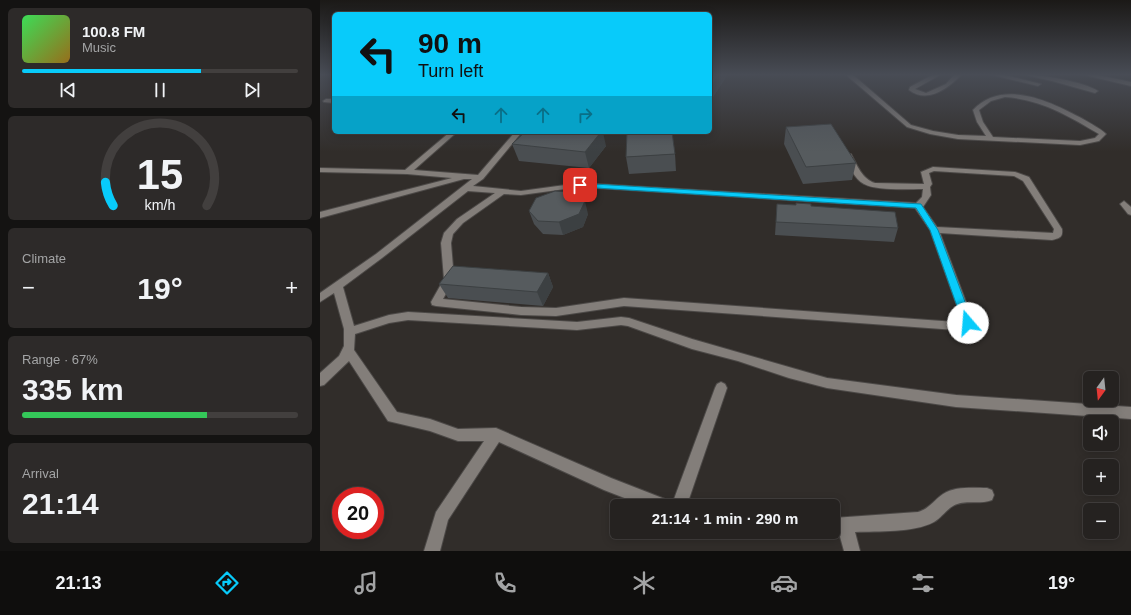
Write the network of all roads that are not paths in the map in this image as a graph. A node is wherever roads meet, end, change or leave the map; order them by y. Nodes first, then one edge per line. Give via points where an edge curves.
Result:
1 (878, 100) edge
2 (993, 100) edge
3 (1035, 100) edge
4 (326, 101) dead end
5 (332, 101) edge
6 (452, 134) edge
7 (517, 134) edge
8 (992, 139) junction
9 (843, 148) edge
10 (320, 170) edge
11 (407, 172) junction
12 (464, 177) junction
13 (480, 177) junction
14 (926, 187) junction
15 (464, 188) junction
16 (503, 191) junction
17 (1124, 204) dead end
18 (918, 206) junction
19 (1131, 212) edge
20 (320, 215) edge
21 (934, 230) junction
22 (338, 286) junction
23 (320, 298) edge
24 (351, 331) junction
25 (349, 352) junction
26 (320, 381) edge
27 (721, 388) dead end
28 (1131, 413) edge
29 (496, 434) junction
30 (987, 495) dead end
31 (646, 499) edge
32 (681, 499) edge
33 (840, 526) edge
34 (840, 528) edge
35 (432, 551) edge
36 (852, 551) edge

1 - 8 street via 909,126 932,133
2 - 8 street via 982,103 976,110 980,122
3 - 8 street via 1052,106 1103,134 1097,140 1080,143
4 - 5 street
6 - 11 street
7 - 13 street
9 - 14 street via 860,177 867,183
10 - 11 street
11 - 12 street
12 - 13 street
12 - 20 street
13 - 15 street
14 - 18 street via 928,191
14 - 21 street via 927,170 1021,176 1026,179 1058,229 1058,235 1052,237
15 - 16 street
15 - 22 street
16 - 18 street via 521,193 580,185
16 - 21 street via 460,221 449,233 446,243 449,279 436,302 556,312 624,302 956,326 968,323
17 - 19 street
18 - 21 street
22 - 23 street
22 - 24 street
24 - 25 street
24 - 28 street via 408,316 572,326 630,322 692,344 827,383 956,401
25 - 26 street
25 - 29 street via 393,417 430,425 458,436
27 - 32 street
29 - 31 street
29 - 35 street via 441,517
30 - 33 street via 949,499 930,516 918,520
34 - 36 street

